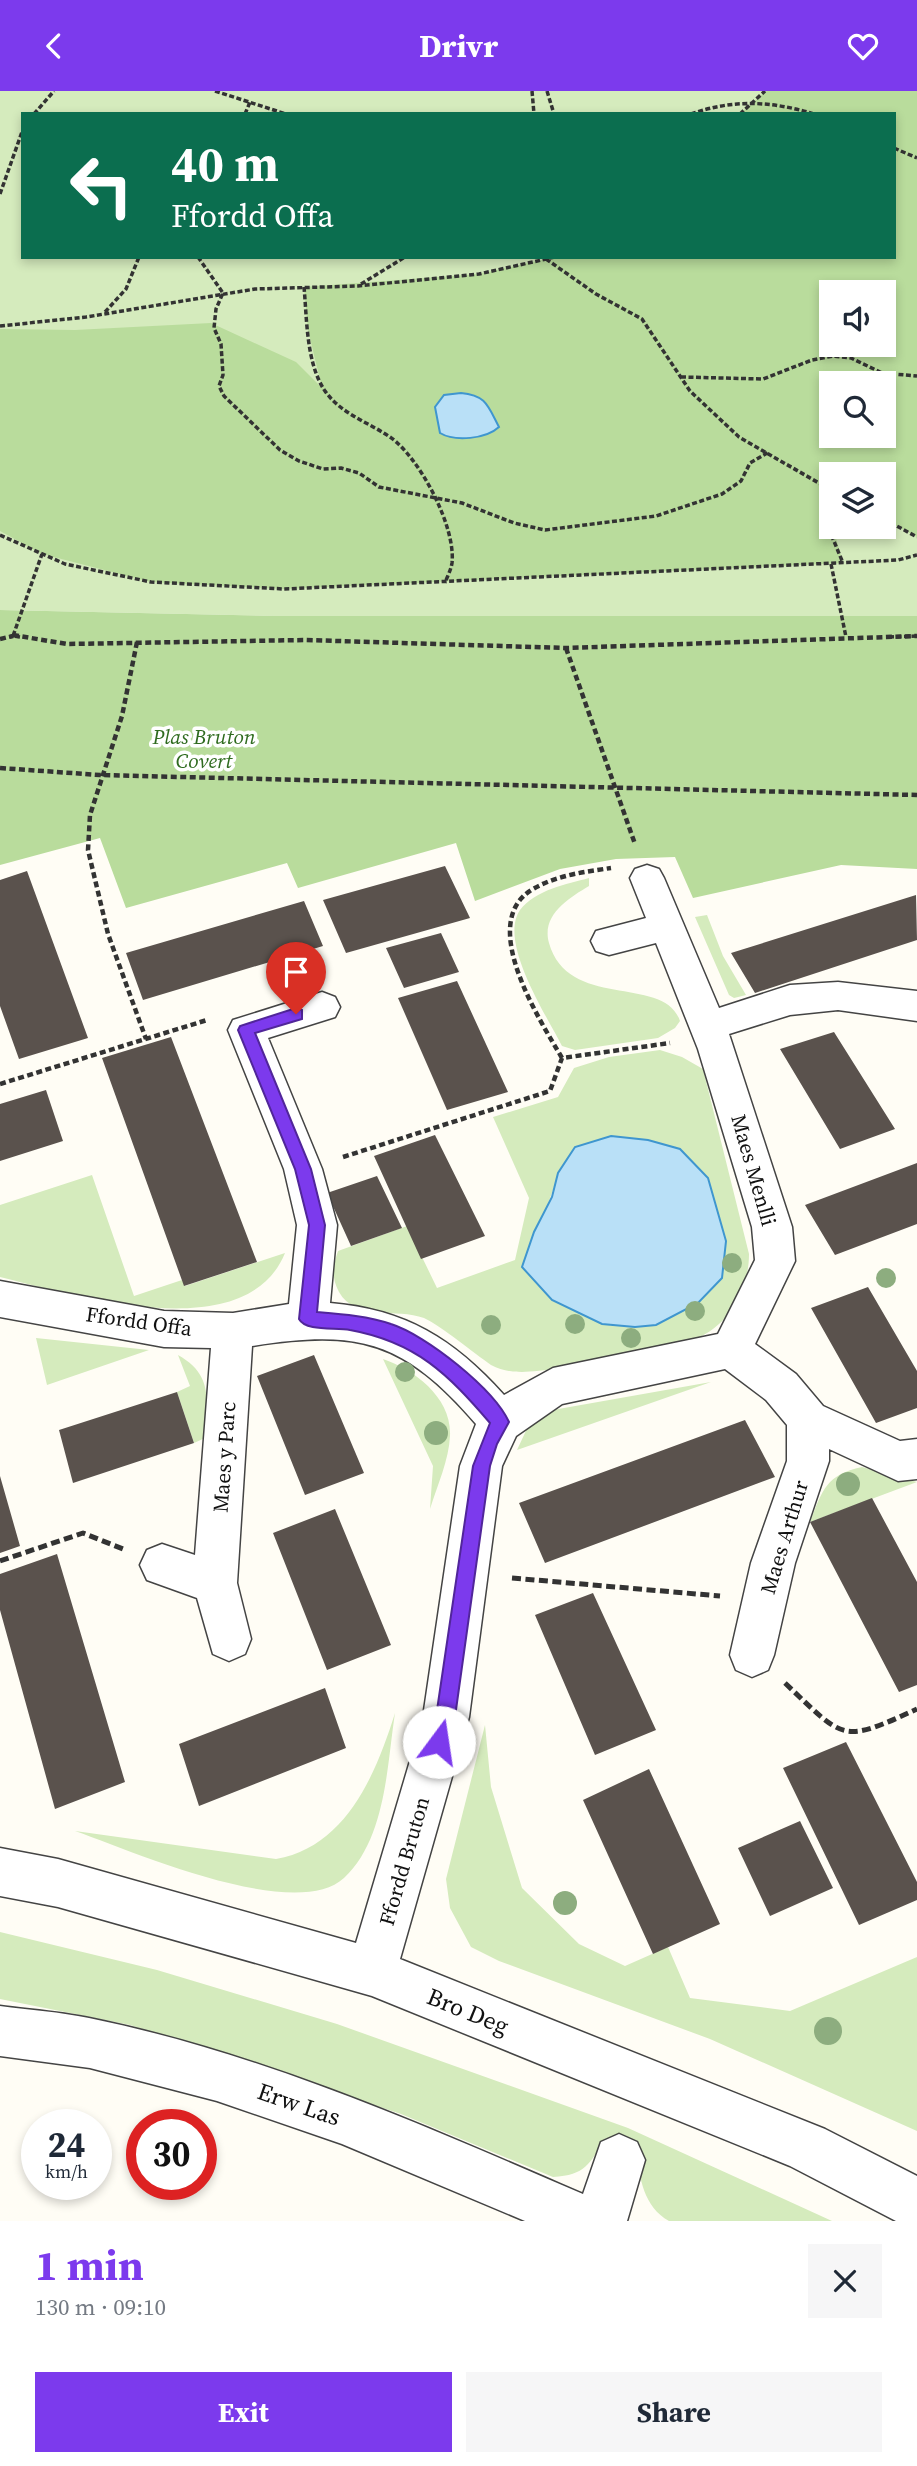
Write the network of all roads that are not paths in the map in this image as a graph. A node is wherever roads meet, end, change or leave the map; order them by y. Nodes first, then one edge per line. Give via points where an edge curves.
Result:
1 (644, 871) road end
2 (667, 926) junction
3 (610, 941) dead end
4 (917, 1006) edge
5 (322, 1007) dead end
6 (711, 1031) junction
7 (0, 1299) edge
8 (308, 1319) junction
9 (233, 1331) junction
10 (731, 1350) junction
11 (808, 1419) junction
12 (500, 1422) junction
13 (917, 1459) edge
14 (162, 1565) road end
15 (215, 1583) junction
16 (229, 1639) dead end
17 (752, 1655) road end
18 (0, 1873) edge
19 (373, 1972) junction
20 (0, 2031) edge
21 (619, 2160) dead end
22 (917, 2204) edge
23 (584, 2221) edge
24 (601, 2221) edge

1 - 2 street, Maes Menlli
2 - 3 street
2 - 6 street, Maes Menlli
4 - 6 street via 838,996 790,1000
5 - 8 street via 246,1030 303,1169 317,1225
6 - 10 street, Maes Menlli via 772,1227 775,1261
7 - 9 street, Ffordd Offa via 164,1329
8 - 9 street, Ffordd Offa
8 - 12 street, Ffordd Offa via 389,1330 429,1352 471,1388
9 - 15 street, Maes y Parc
10 - 11 street via 781,1387
10 - 12 street via 553,1387
11 - 13 street via 898,1461
11 - 17 street, Maes Arthur via 808,1461 773,1563
12 - 19 street, Ffordd Bruton via 481,1466 446,1717
14 - 15 street
15 - 16 street, Maes y Parc
18 - 19 street, Bro Deg via 58,1884
19 - 22 street, Bro Deg via 807,2147
20 - 23 street, Erw Las via 89,2042 237,2082 391,2136
21 - 24 street

